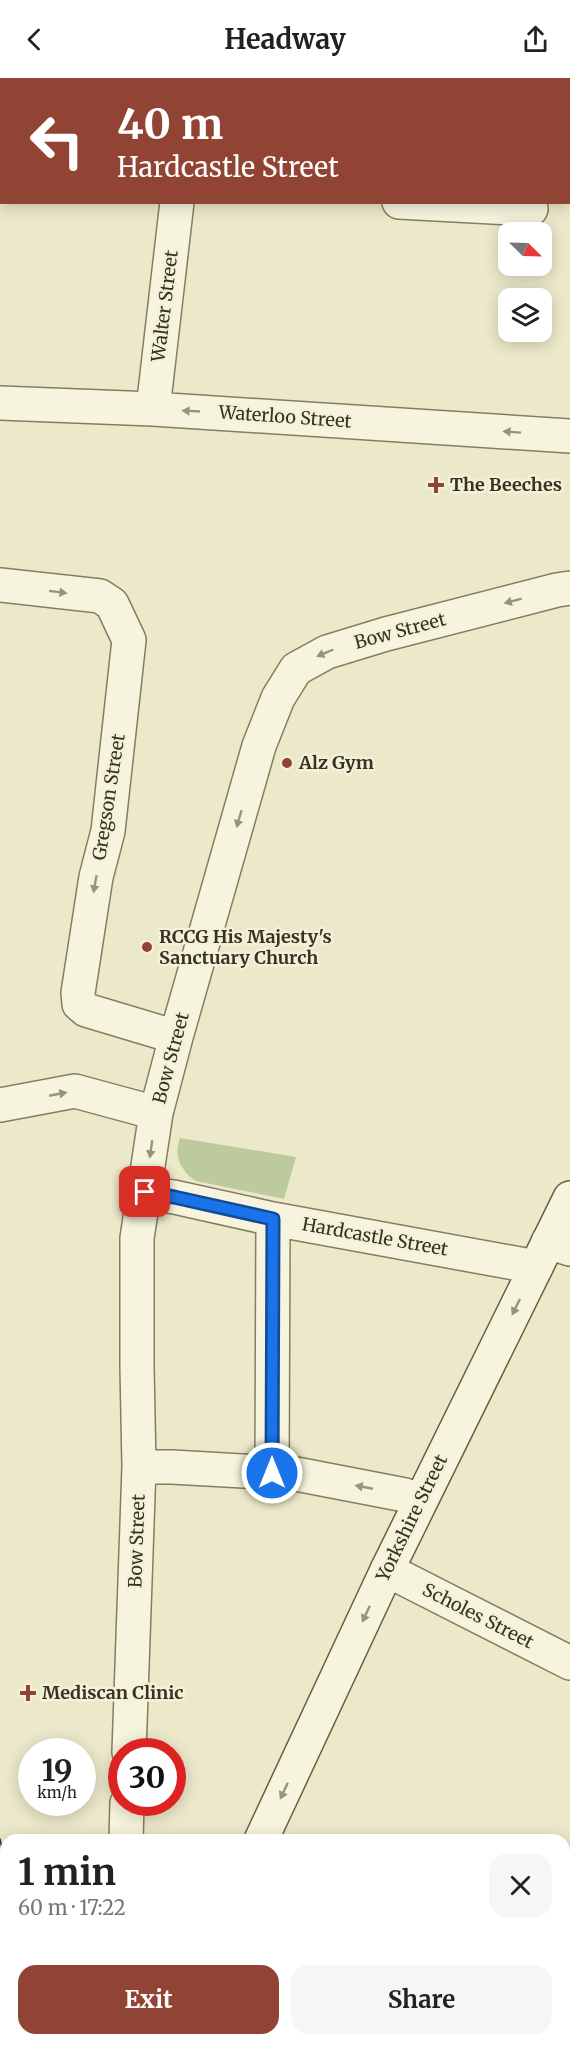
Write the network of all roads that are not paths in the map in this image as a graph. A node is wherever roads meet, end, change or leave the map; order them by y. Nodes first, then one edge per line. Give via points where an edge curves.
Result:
1 (177, 204) edge
2 (437, 204) edge
3 (531, 209) dead end
4 (0, 403) edge
5 (153, 409) junction
6 (570, 436) edge
7 (0, 585) edge
8 (570, 588) edge
9 (176, 1036) junction
10 (0, 1105) edge
11 (156, 1113) junction
12 (145, 1192) junction
13 (570, 1198) edge
14 (273, 1219) junction
15 (551, 1253) edge
16 (139, 1467) junction
17 (272, 1473) junction
18 (420, 1501) junction
19 (387, 1570) junction
20 (570, 1663) edge
21 (129, 1738) edge
22 (127, 1816) edge
23 (126, 1834) edge
24 (264, 1834) edge

1 - 5 street, Walter Street
2 - 3 street
4 - 5 street, Waterloo Street
6 -> 5 street, Waterloo Street
7 -> 9 street, Gregson Street via 100,596 112,604 129,640 108,831 96,877 79,1004 86,1010
8 -> 9 street, Bow Street via 376,637 327,652 296,669 278,698 259,746
9 - 11 street, Bow Street
10 -> 11 street via 75,1091
11 -> 12 street, Bow Street
12 - 14 street, Hardcastle Street
12 - 16 street, Bow Street via 137,1238
13 - 15 street, Yorkshire Street
14 - 15 street, Hardcastle Street
14 - 17 street
15 -> 18 street, Yorkshire Street
16 - 17 street
16 - 21 street, Bow Street
18 -> 17 street via 296,1474
18 - 19 street, Yorkshire Street
19 - 20 street, Scholes Street
19 -> 24 street, Yorkshire Street
22 - 23 street

